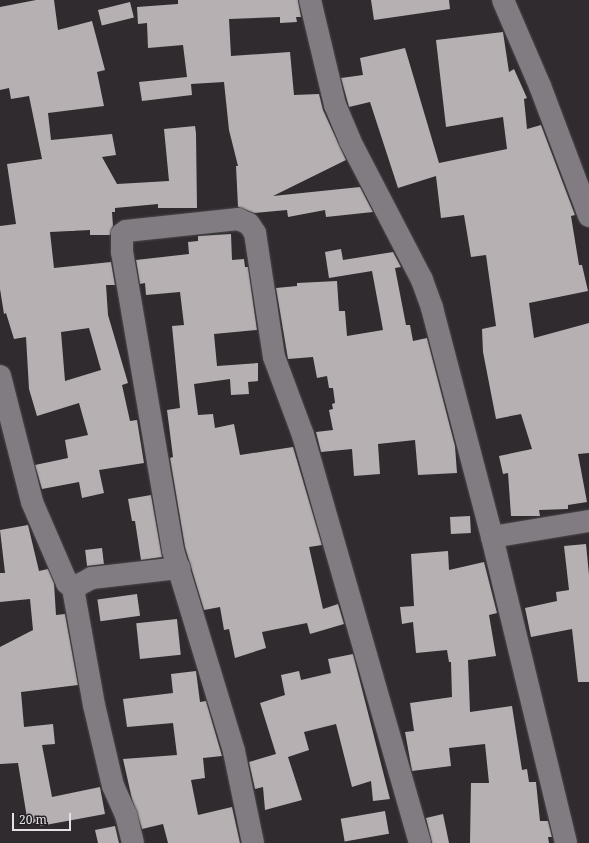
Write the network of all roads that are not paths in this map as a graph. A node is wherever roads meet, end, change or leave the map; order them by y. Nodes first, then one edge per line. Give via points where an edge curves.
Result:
1 (310, 0) edge
2 (503, 0) edge
3 (589, 216) edge
4 (0, 376) edge
5 (589, 521) edge
6 (492, 537) junction
7 (179, 568) junction
8 (73, 588) junction
9 (133, 843) edge
10 (253, 843) edge
11 (420, 843) edge
12 (566, 843) edge

1 - 6 street via 335,105 350,141 422,280 448,361
2 - 3 street via 540,86
4 - 8 street via 32,502 67,583
5 - 6 street
6 - 12 street
7 - 8 street via 92,578
7 - 10 street via 234,751
7 - 11 street via 168,519 121,239 126,231 238,219 249,224 255,234 274,357 303,435
8 - 9 street via 94,705 113,786 126,815

